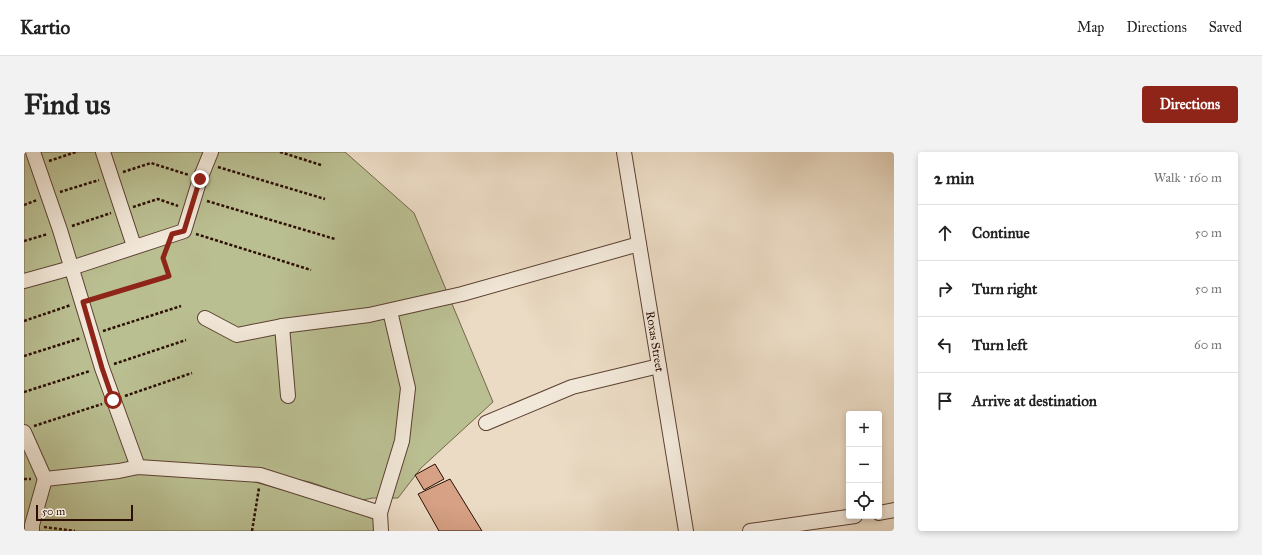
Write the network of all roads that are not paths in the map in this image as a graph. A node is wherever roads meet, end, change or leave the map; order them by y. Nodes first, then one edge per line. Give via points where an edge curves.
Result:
1 (33, 152) edge
2 (103, 152) edge
3 (624, 152) edge
4 (208, 158) edge
5 (639, 244) junction
6 (134, 246) junction
7 (71, 268) junction
8 (24, 281) edge
9 (390, 311) junction
10 (205, 318) dead end
11 (282, 326) junction
12 (659, 366) junction
13 (288, 396) dead end
14 (486, 423) dead end
15 (24, 432) edge
16 (138, 467) junction
17 (45, 479) junction
18 (894, 510) edge
19 (882, 512) edge
20 (380, 513) junction
21 (846, 517) edge
22 (32, 528) edge
23 (381, 531) edge
24 (686, 531) edge
25 (750, 531) edge

1 - 7 street
2 - 6 street
3 - 5 street, Roxas Street
4 - 6 street via 193,204 178,232
5 - 9 street via 462,294
5 - 12 street, Roxas Street
6 - 7 street
7 - 8 street
7 - 16 street via 102,368
9 - 11 street via 369,316
9 - 20 street via 408,388 402,441
10 - 11 street via 237,334
11 - 13 street
12 - 14 street via 572,387
12 - 24 street, Roxas Street
15 - 17 street
16 - 17 street
16 - 20 street via 260,475
17 - 22 street
18 - 19 street
20 - 23 street
21 - 25 street

